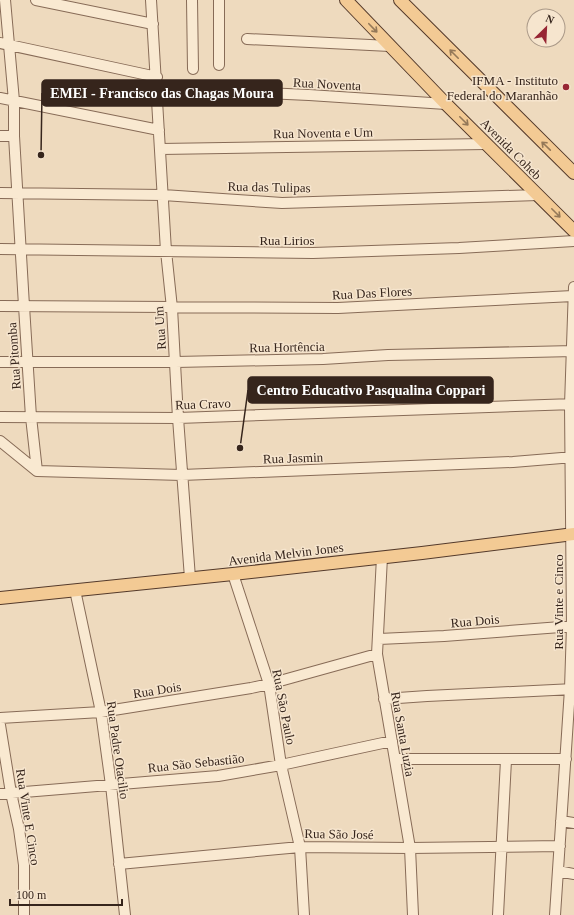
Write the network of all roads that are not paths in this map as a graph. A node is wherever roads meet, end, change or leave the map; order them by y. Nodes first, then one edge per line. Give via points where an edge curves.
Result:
1 (5, 0) edge
2 (36, 0) edge
3 (151, 0) edge
4 (192, 0) edge
5 (219, 0) edge
6 (346, 0) edge
7 (400, 0) edge
8 (153, 24) junction
9 (247, 39) dead end
10 (4, 44) edge
11 (390, 46) junction
12 (219, 65) dead end
13 (193, 69) dead end
14 (157, 77) junction
15 (157, 88) junction
16 (0, 98) edge
17 (14, 101) junction
18 (446, 104) junction
19 (159, 130) junction
20 (0, 136) edge
21 (14, 136) junction
22 (486, 144) junction
23 (161, 149) junction
24 (574, 173) edge
25 (0, 193) edge
26 (18, 193) junction
27 (163, 195) junction
28 (538, 195) junction
29 (574, 231) edge
30 (574, 241) edge
31 (0, 249) edge
32 (21, 249) junction
33 (166, 251) junction
34 (574, 292) edge
35 (0, 306) edge
36 (24, 306) junction
37 (172, 308) junction
38 (573, 351) edge
39 (0, 362) edge
40 (28, 362) junction
41 (176, 362) junction
42 (572, 404) edge
43 (0, 417) edge
44 (31, 417) junction
45 (178, 418) junction
46 (0, 441) edge
47 (572, 457) edge
48 (37, 471) junction
49 (182, 475) junction
50 (572, 534) edge
51 (382, 557) junction
52 (233, 574) junction
53 (190, 578) junction
54 (75, 590) junction
55 (0, 598) edge
56 (573, 626) edge
57 (379, 639) junction
58 (377, 654) junction
59 (269, 684) junction
60 (572, 689) edge
61 (384, 699) junction
62 (101, 712) junction
63 (0, 718) edge
64 (571, 722) edge
65 (0, 725) edge
66 (392, 741) junction
67 (395, 759) junction
68 (566, 759) junction
69 (506, 760) junction
70 (281, 765) junction
71 (111, 785) junction
72 (11, 793) junction
73 (0, 794) edge
74 (561, 821) junction
75 (574, 823) edge
76 (560, 846) junction
77 (300, 847) junction
78 (502, 847) junction
79 (410, 848) junction
80 (119, 864) junction
81 (558, 871) junction
82 (574, 874) edge
83 (24, 915) edge
84 (125, 915) edge
85 (304, 915) edge
86 (413, 915) edge
87 (498, 915) edge
88 (555, 915) edge

1 - 10 street, Rua Pitomba
2 - 8 street
3 - 8 street, Rua Um
4 - 13 street
5 - 12 street
6 -> 11 main road, Avenida Coheb
24 -> 7 main road
8 - 14 street, Rua Um
9 - 11 street
10 - 14 street
10 - 17 street, Rua Pitomba
11 - 18 main road, Avenida Coheb
14 - 15 street, Rua Um
15 - 18 street, Rua Noventa
15 - 19 street, Rua Um
16 - 17 street
17 - 19 street
17 - 21 street, Rua Pitomba
18 -> 22 main road, Avenida Coheb
19 - 23 street, Rua Um
20 - 21 street
21 - 26 street, Rua Pitomba
22 - 23 street, Rua Noventa e Um
22 - 28 main road, Avenida Coheb
23 - 27 street, Rua Um
25 - 26 street, Rua das Tulipas
26 - 27 street, Rua das Tulipas
26 - 32 street, Rua Pitomba
27 - 28 street, Rua das Tulipas via 282,203
27 - 33 street, Rua Um
28 -> 29 main road, Avenida Coheb
30 - 33 street, Rua Lirios via 313,253
31 - 32 street, Rua Lirios
32 - 33 street, Rua Lirios
32 - 36 street, Rua Pitomba
33 - 37 street, Rua Um
34 - 37 street, Rua Das Flores via 338,308
34 - 38 street, Rua Vinte e Cinco
35 - 36 street
36 - 37 street
36 - 40 street, Rua Pitomba
37 - 41 street, Rua Um
38 - 41 street, Rua Hortência
38 - 42 street, Rua Vinte e Cinco
39 - 40 street, Rua Hortência
40 - 41 street, Rua Hortência
40 - 44 street, Rua Pitomba
41 - 45 street, Rua Um
42 - 45 street, Rua Cravo
42 - 47 street, Rua Vinte e Cinco
43 - 44 street, Rua Cravo
44 - 45 street, Rua Cravo
44 - 48 street, Rua Pitomba
45 - 49 street, Rua Um
46 - 48 street
47 - 49 street, Rua Jasmin via 513,462
47 - 50 street, Rua Vinte e Cinco
48 - 49 street, Rua Jasmin
49 - 53 street, Rua Um
50 - 51 main road, Avenida Melvin Jones
50 - 56 street, Rua Vinte e Cinco
51 - 52 main road, Avenida Melvin Jones
51 - 57 street, Rua Santa Luzia
52 - 53 main road, Avenida Melvin Jones
52 - 59 street, Rua São Paulo
53 - 54 main road, Avenida Melvin Jones
54 - 55 main road, Avenida Melvin Jones
54 - 62 street, Rua Padre Otacilio
56 - 57 street, Rua Dois
56 - 60 street, Rua Vinte e Cinco
57 - 58 street, Rua Santa Luzia
58 - 59 street, Rua Dois
58 - 61 street, Rua Santa Luzia
59 - 62 street, Rua Dois
59 - 70 street, Rua São Paulo
60 - 61 street
60 - 64 street, Rua Vinte e Cinco
61 - 66 street, Rua Santa Luzia
62 - 63 street, Rua Dois
62 - 71 street, Rua Padre Otacilio
64 - 68 street, Rua Vinte e Cinco
65 - 72 street, Rua Vinte E Cinco
66 - 67 street, Rua Santa Luzia
66 - 70 street, Rua São Sebastião
67 - 69 street
67 - 79 street, Rua Santa Luzia
68 - 69 street
68 - 74 street, Rua Vinte e Cinco
69 - 78 street
70 - 71 street, Rua São Sebastião via 218,776
70 - 77 street, Rua São Paulo
71 - 72 street, Rua São Sebastião
71 - 80 street, Rua Padre Otacilio
72 - 73 street, Rua São Sebastião
72 - 83 street, Rua Vinte E Cinco via 24,865
74 - 75 street
74 - 76 street, Rua Vinte e Cinco
76 - 78 street, Rua São José
76 - 81 street, Rua Vinte e Cinco
77 - 79 street, Rua São José
77 - 80 street, Rua São José
77 - 85 street, Rua São Paulo
78 - 79 street, Rua São José
78 - 87 street
79 - 86 street, Rua Santa Luzia
80 - 84 street, Rua Padre Otacilio
81 - 82 street
81 - 88 street, Rua Vinte e Cinco

